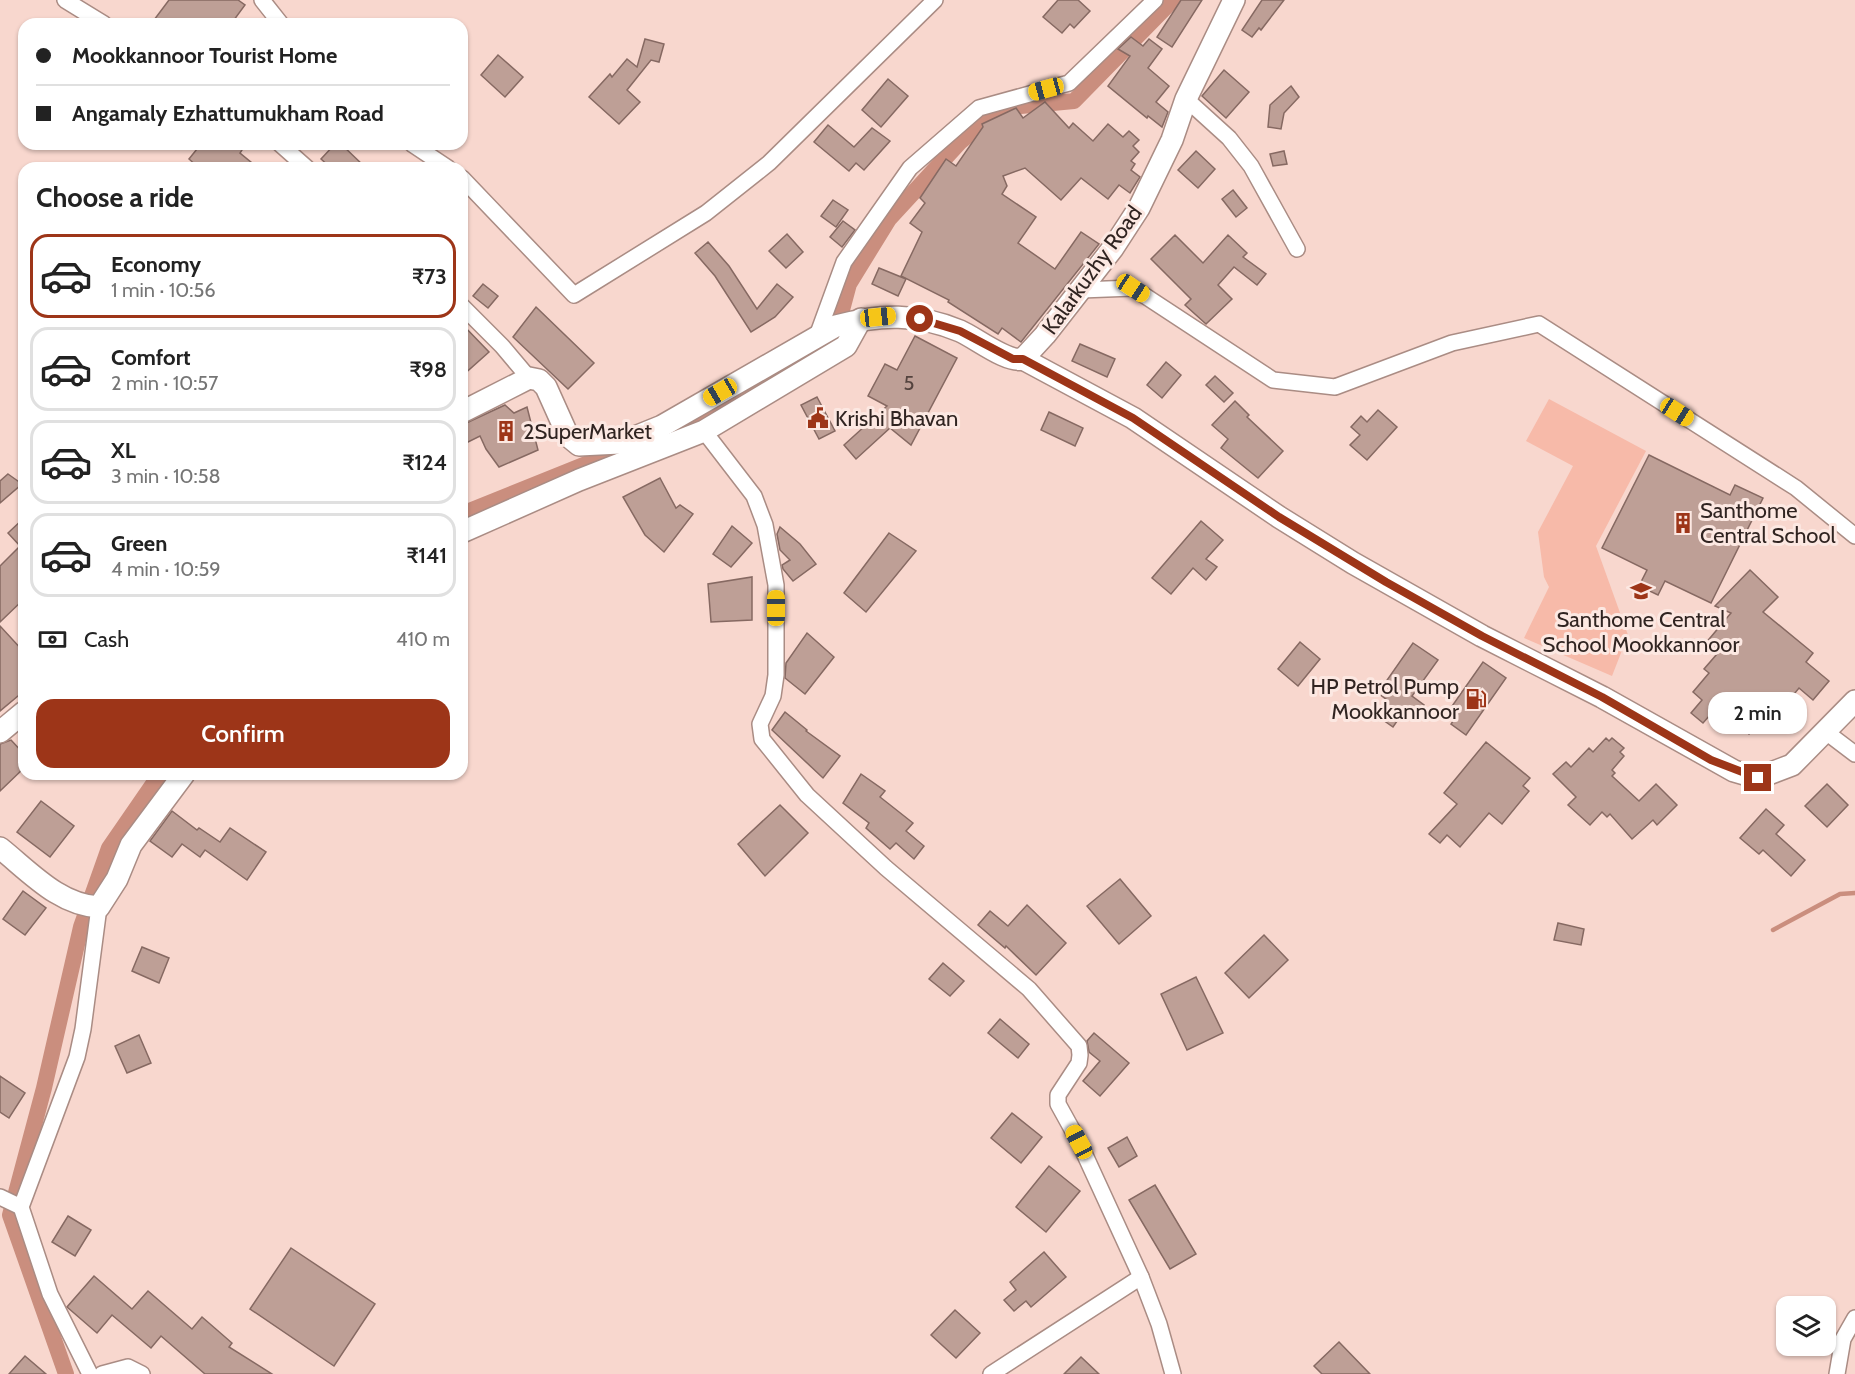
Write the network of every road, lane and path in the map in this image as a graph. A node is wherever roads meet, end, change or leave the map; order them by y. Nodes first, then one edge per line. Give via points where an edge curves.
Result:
1 (65, 0) edge
2 (262, 0) edge
3 (935, 0) edge
4 (1155, 0) edge
5 (1234, 0) edge
6 (94, 18) edge
7 (276, 18) edge
8 (1186, 99) junction
9 (287, 150) edge
10 (421, 150) edge
11 (300, 162) edge
12 (439, 162) edge
13 (468, 184) edge
14 (1297, 249) dead end
15 (1081, 290) junction
16 (468, 312) edge
17 (861, 319) junction
18 (817, 336) junction
19 (1023, 359) junction
20 (529, 378) junction
21 (468, 409) edge
22 (704, 431) junction
23 (468, 529) edge
24 (1855, 536) edge
25 (1855, 701) edge
26 (18, 717) edge
27 (0, 732) edge
28 (1827, 732) junction
29 (1855, 754) edge
30 (180, 780) edge
31 (0, 848) edge
32 (92, 907) junction
33 (0, 1197) edge
34 (20, 1207) junction
35 (1141, 1277) junction
36 (1855, 1318) edge
37 (90, 1374) edge
38 (102, 1374) edge
39 (142, 1374) edge
40 (991, 1374) edge
41 (1173, 1374) edge
42 (1838, 1374) edge

1 - 6 street
2 - 7 street
3 - 13 street via 769,163 706,213 574,295
4 - 18 street via 1069,83 979,108 910,168 844,262
5 - 8 street, Kalarkuzhy Road
8 - 14 street via 1229,138 1251,166
8 - 15 street, Kalarkuzhy Road via 1172,140 1139,208
9 - 11 street
10 - 12 street
15 - 19 street, Kalarkuzhy Road
15 - 24 street via 1133,288 1272,380 1335,387 1452,343 1539,324 1796,488
16 - 20 street
17 - 18 street
17 - 19 street via 895,315 920,319 960,331 1013,359
17 - 22 street via 846,346
18 - 20 street via 662,426 620,443 579,445 573,441 546,387
19 - 28 street via 1133,418 1353,563 1734,771 1758,778 1792,765
20 - 21 street
22 - 23 street
22 - 35 street via 754,496 765,525 776,585 776,675 773,696 760,724 762,739 807,795 1029,989 1079,1046 1078,1063 1058,1095 1058,1104
25 - 28 street
26 - 27 street
28 - 29 street
30 - 32 street via 131,845 117,879
31 - 32 street via 60,896
32 - 34 street via 83,1029 77,1057
33 - 34 street
34 - 37 street via 50,1294
35 - 40 street
35 - 41 street
36 - 42 street via 1843,1338
38 - 39 street via 128,1367

